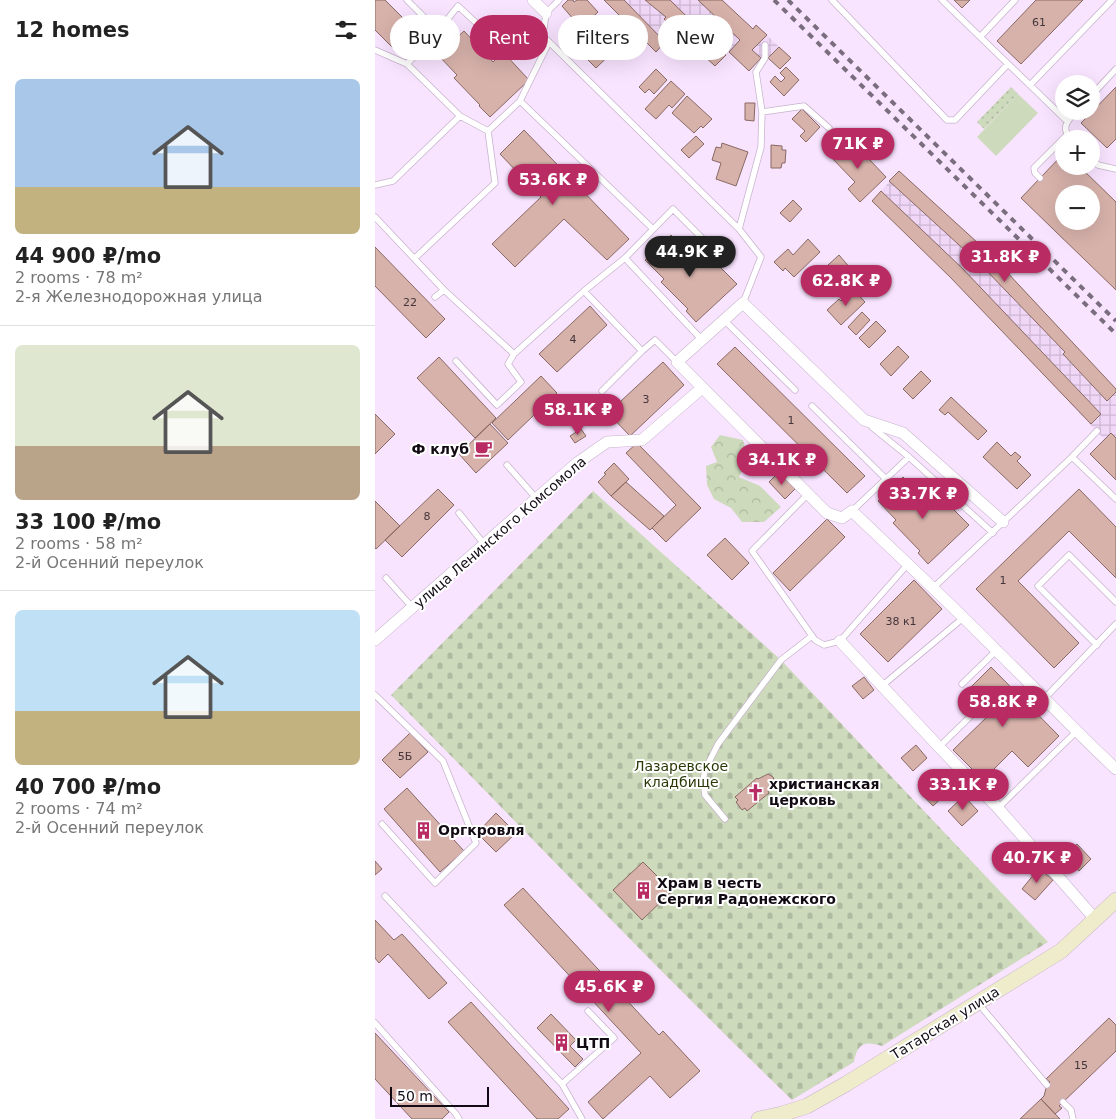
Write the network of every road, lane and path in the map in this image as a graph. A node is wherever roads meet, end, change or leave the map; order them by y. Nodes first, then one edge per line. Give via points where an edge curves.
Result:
1 (407, 0) edge
2 (533, 0) edge
3 (559, 0) edge
4 (832, 0) edge
5 (942, 0) edge
6 (1015, 0) edge
7 (1112, 0) edge
8 (457, 3) edge
9 (545, 13) junction
10 (422, 15) edge
11 (449, 15) edge
12 (470, 16) edge
13 (980, 37) junction
14 (549, 42) junction
15 (765, 45) dead end
16 (375, 50) edge
17 (411, 60) edge
18 (407, 64) junction
19 (1009, 64) junction
20 (1116, 70) edge
21 (1030, 85) junction
22 (1100, 87) edge
23 (520, 101) junction
24 (762, 112) junction
25 (460, 116) junction
26 (1067, 121) joint
27 (829, 128) dead end
28 (1066, 130) edge
29 (488, 131) junction
30 (1055, 149) edge
31 (1100, 164) edge
32 (1116, 168) edge
33 (1040, 178) dead end
34 (375, 185) edge
35 (375, 217) edge
36 (739, 228) junction
37 (653, 229) junction
38 (415, 258) junction
39 (625, 258) junction
40 (724, 260) dead end
41 (444, 290) junction
42 (584, 291) junction
43 (435, 297) dead end
44 (743, 303) junction
45 (724, 320) junction
46 (702, 340) junction
47 (642, 351) junction
48 (514, 354) junction
49 (456, 361) dead end
50 (677, 362) junction
51 (702, 388) junction
52 (795, 390) dead end
53 (602, 391) dead end
54 (812, 406) dead end
55 (863, 420) junction
56 (1097, 431) dead end
57 (909, 457) junction
58 (1072, 457) junction
59 (507, 464) dead end
60 (885, 479) junction
61 (808, 494) junction
62 (536, 498) junction
63 (1116, 499) edge
64 (852, 511) junction
65 (459, 513) dead end
66 (1003, 522) junction
67 (993, 533) junction
68 (484, 544) junction
69 (907, 564) junction
70 (386, 578) dead end
71 (933, 588) junction
72 (1116, 602) edge
73 (412, 607) junction
74 (963, 618) junction
75 (1116, 624) edge
76 (811, 636) junction
77 (375, 640) edge
78 (840, 641) junction
79 (1097, 645) junction
80 (997, 650) junction
81 (962, 684) dead end
82 (883, 685) junction
83 (375, 695) edge
84 (963, 698) dead end
85 (1044, 699) junction
86 (1076, 732) junction
87 (939, 747) junction
88 (1116, 769) edge
89 (998, 808) junction
90 (725, 819) dead end
91 (382, 824) dead end
92 (385, 896) dead end
93 (1116, 900) edge
94 (1096, 920) junction
95 (978, 1003) junction
96 (588, 1010) dead end
97 (375, 1023) edge
98 (562, 1084) junction
99 (1047, 1085) dead end
100 (1063, 1102) dead end
101 (459, 1119) edge
102 (582, 1119) edge
103 (759, 1119) edge
104 (1073, 1119) edge

1 - 10 lane
2 - 9 street
3 - 9 lane
4 - 19 lane via 947,120 955,120
5 - 13 lane
6 - 13 lane
7 - 21 lane
8 - 11 lane
8 - 12 lane
9 - 14 lane via 543,36
13 - 19 lane
14 - 23 lane
14 - 36 lane
15 - 24 lane via 765,58 757,72
16 - 18 lane
17 - 18 lane
18 - 25 lane
19 - 21 lane
20 - 22 lane
21 - 26 lane
23 - 29 lane
23 - 37 lane
24 - 27 lane via 804,106
24 - 36 lane via 761,148
25 - 29 lane
25 - 34 lane via 393,181
26 - 28 lane
29 - 38 lane via 495,183
30 - 33 lane via 1034,168
31 - 32 lane
35 - 38 lane
36 - 44 lane via 761,257
37 - 39 lane
37 - 40 lane via 673,209
38 - 41 lane
39 - 42 lane
39 - 46 lane
41 - 43 lane
41 - 48 lane
42 - 47 lane
42 - 48 lane
44 - 45 street
44 - 55 street
45 - 46 street
45 - 52 lane
46 - 50 street
47 - 50 lane via 655,340
47 - 53 lane
48 - 49 lane via 508,364 521,382 497,405
50 - 51 street
51 - 61 street
51 - 62 street, улица Ленинского Комсомола via 642,440 607,442
54 - 60 lane
55 - 57 lane
55 - 66 street via 903,433
56 - 58 lane
57 - 60 lane
57 - 67 lane
58 - 63 lane
58 - 66 lane
59 - 62 lane
60 - 64 lane
61 - 64 street via 827,513 842,518
61 - 76 lane via 751,551
62 - 68 street, улица Ленинского Комсомола
64 - 69 street
65 - 68 lane
66 - 67 lane
67 - 71 lane
68 - 73 street, улица Ленинского Комсомола
69 - 71 street
69 - 78 lane
70 - 73 lane
71 - 74 street
72 - 79 lane via 1069,555 1038,586
73 - 77 street, улица Ленинского Комсомола
74 - 80 street
74 - 82 lane
75 - 79 lane
76 - 78 lane via 824,645
76 - 90 lane via 781,660 718,744 705,770 705,795
78 - 82 street
79 - 85 lane
80 - 81 lane
80 - 85 street
82 - 87 street
83 - 91 lane via 443,760 476,843 435,883
84 - 87 lane via 976,711
85 - 86 street
86 - 88 street
86 - 89 lane
87 - 89 street
89 - 94 street
92 - 98 lane
93 - 94 street, Татарская улица
94 - 95 street, Татарская улица via 1061,951
95 - 99 lane
95 - 103 street, Татарская улица via 807,1106
96 - 98 lane via 614,1038
97 - 101 lane
98 - 102 lane
100 - 104 lane via 1071,1110

